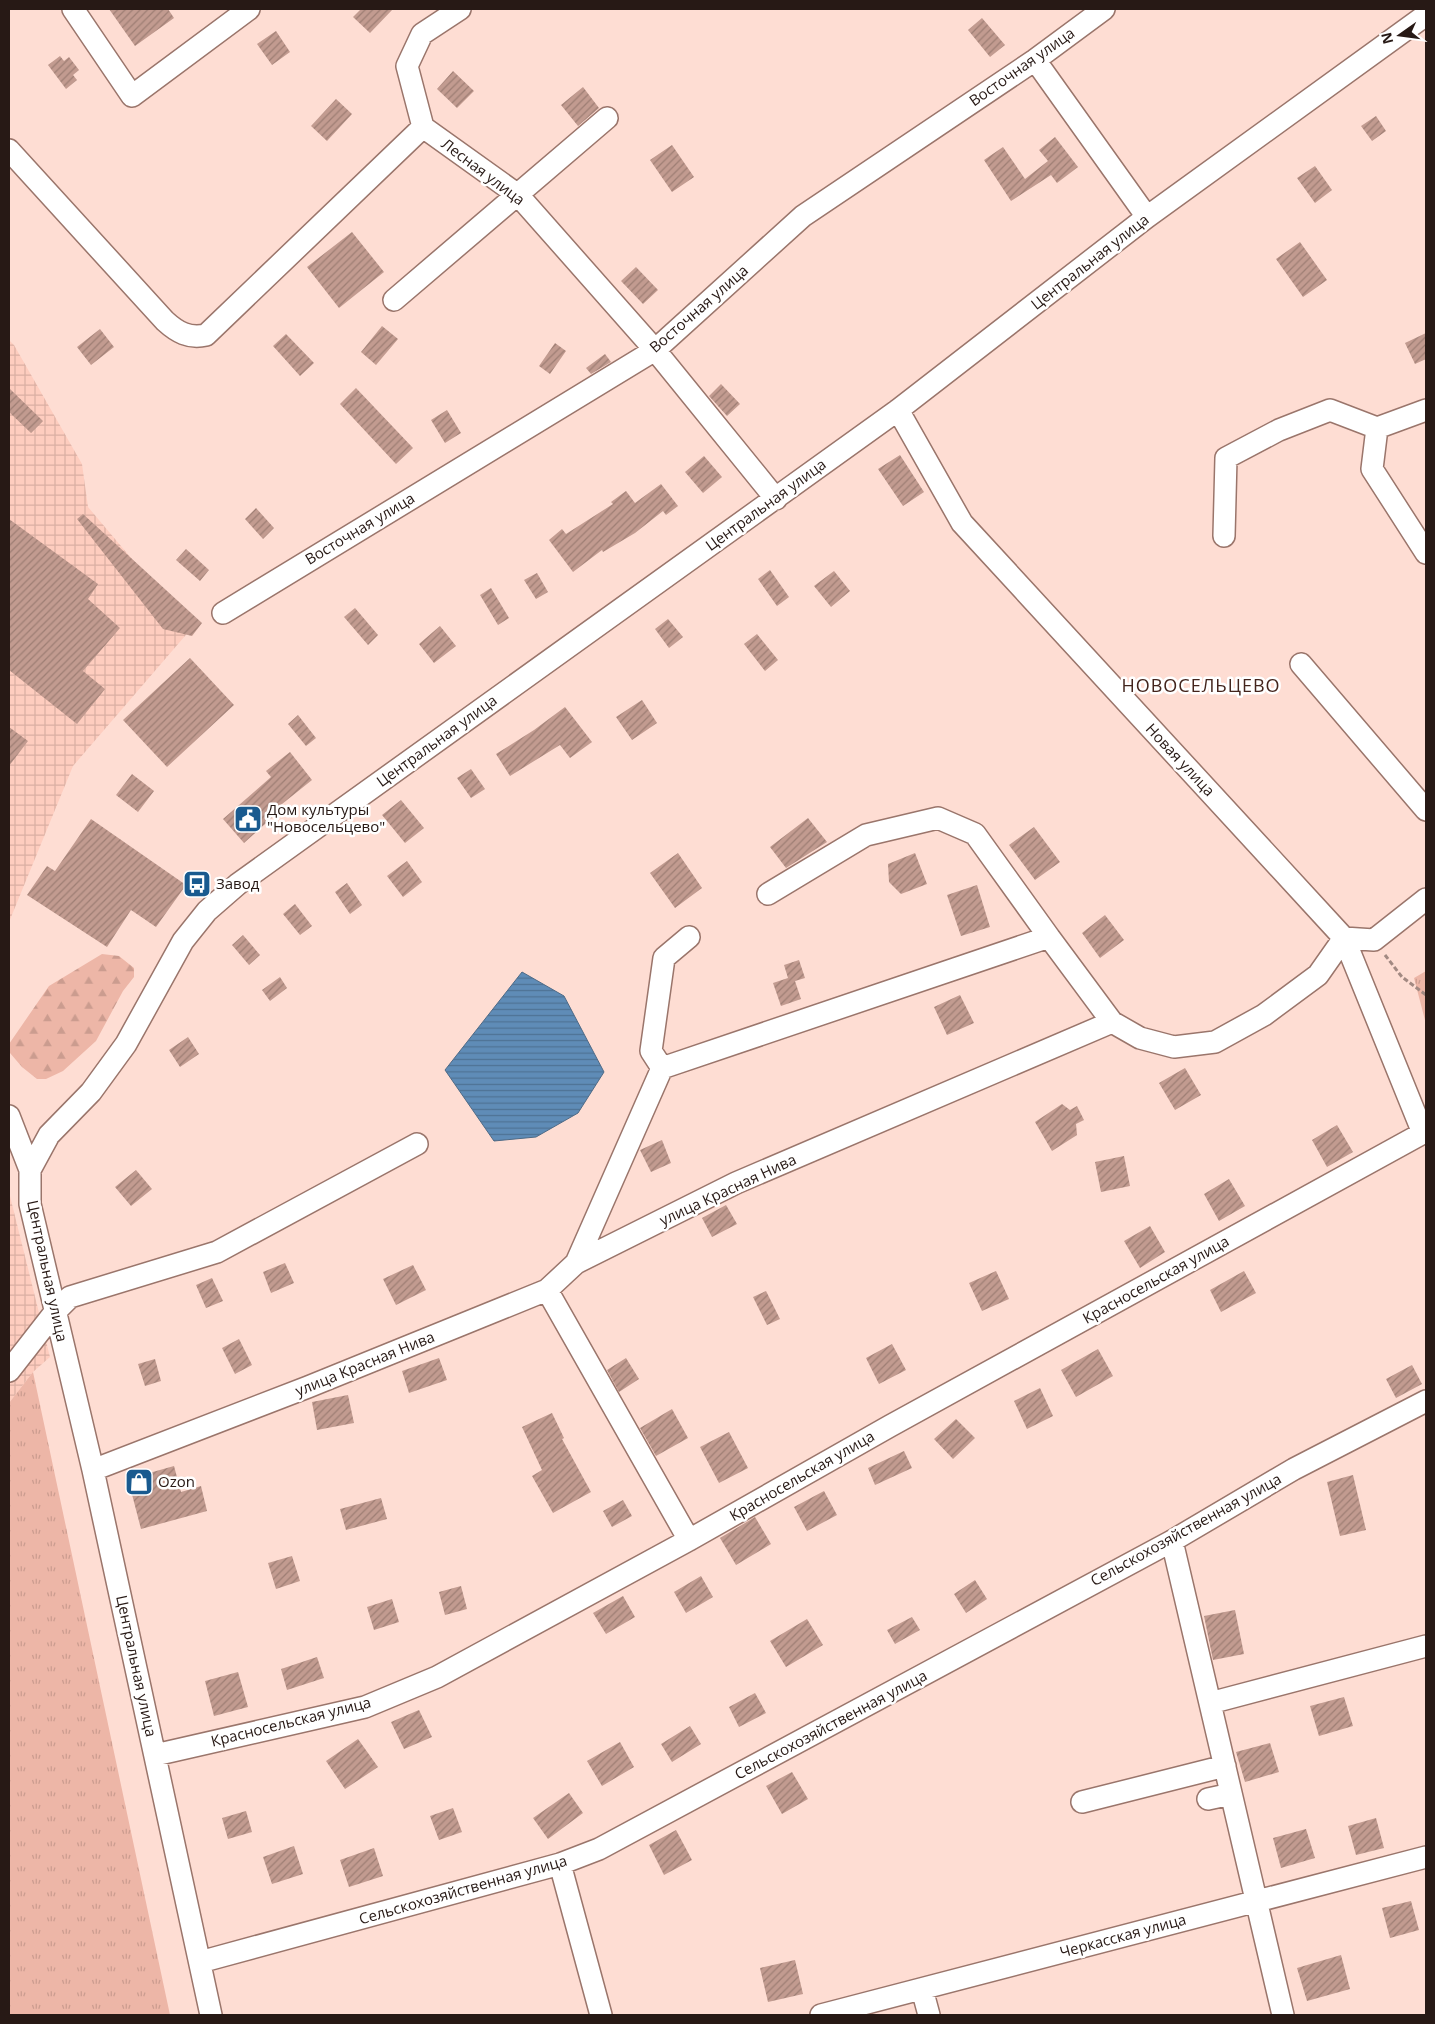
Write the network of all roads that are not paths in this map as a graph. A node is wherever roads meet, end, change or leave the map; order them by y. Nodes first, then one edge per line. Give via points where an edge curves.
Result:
1 (73, 9) edge
2 (249, 9) edge
3 (460, 9) edge
4 (1104, 9) edge
5 (1426, 15) edge
6 (1034, 60) junction
7 (607, 118) dead end
8 (423, 127) junction
9 (9, 150) edge
10 (518, 195) junction
11 (1147, 217) junction
12 (394, 300) dead end
13 (655, 350) junction
14 (898, 410) junction
15 (1426, 410) edge
16 (1377, 428) junction
17 (776, 499) junction
18 (1224, 536) dead end
19 (1426, 553) edge
20 (223, 613) dead end
21 (1301, 664) dead end
22 (1426, 810) edge
23 (768, 894) dead end
24 (1426, 899) edge
25 (689, 936) dead end
26 (1049, 937) junction
27 (1344, 938) junction
28 (1112, 1022) junction
29 (662, 1068) junction
30 (9, 1116) edge
31 (1423, 1133) joint
32 (417, 1144) dead end
33 (30, 1170) junction
34 (576, 1263) junction
35 (547, 1290) junction
36 (55, 1312) junction
37 (9, 1371) edge
38 (1426, 1401) edge
39 (94, 1470) junction
40 (689, 1540) junction
41 (1172, 1540) junction
42 (1426, 1646) edge
43 (1210, 1703) junction
44 (155, 1754) junction
45 (1225, 1766) junction
46 (1231, 1794) junction
47 (1208, 1799) dead end
48 (1082, 1802) dead end
49 (1426, 1857) edge
50 (560, 1864) junction
51 (1256, 1902) junction
52 (200, 1962) junction
53 (922, 1989) junction
54 (211, 2015) edge
55 (601, 2015) edge
56 (821, 2015) edge
57 (929, 2015) edge
58 (1283, 2015) edge

1 - 2 street via 132,96
3 - 8 street via 422,34 407,66
4 - 6 street, Восточная улица
5 - 11 street, Центральная улица
6 - 11 street
6 - 13 street, Восточная улица via 803,216
7 - 10 street
8 - 9 street via 206,335 199,337 183,334 165,321
8 - 10 street, Лесная улица
10 - 12 street
10 - 13 street, Лесная улица
11 - 14 street, Центральная улица
13 - 17 street, Лесная улица
13 - 20 street, Восточная улица
14 - 17 street, Центральная улица
14 - 27 street, Новая улица via 962,523
15 - 16 street
16 - 18 street via 1330,410 1279,430 1226,458
16 - 19 street via 1372,469
17 - 33 street, Центральная улица via 238,884 207,911 183,941 126,1044 91,1092 48,1135
21 - 22 street
23 - 26 street via 866,835 938,818 975,834
24 - 27 street via 1374,940
25 - 29 street via 664,958 651,1051
26 - 28 street
26 - 29 street
27 - 28 street via 1318,975 1264,1015 1215,1042 1174,1047 1140,1038
27 - 31 street, Новая улица
28 - 34 street, улица Красная Нива via 736,1183
29 - 34 street
30 - 33 street
31 - 40 street, Красносельская улица via 898,1421
32 - 36 street via 217,1252 70,1298
33 - 36 street, Центральная улица via 30,1204
34 - 35 street, улица Красная Нива
35 - 39 street, улица Красная Нива
35 - 40 street
36 - 37 street
36 - 39 street, Центральная улица
38 - 41 street, Сельскохозяйственная улица via 1294,1469
39 - 44 street, Центральная улица
40 - 44 street, Красносельская улица via 437,1677 365,1707
41 - 43 street
41 - 50 street, Сельскохозяйственная улица via 599,1849
42 - 43 street
43 - 45 street
44 - 52 street, Центральная улица
45 - 46 street
45 - 48 street
46 - 47 street
46 - 51 street
49 - 51 street, Черкасская улица
50 - 52 street, Сельскохозяйственная улица
50 - 55 street
51 - 53 street, Черкасская улица
51 - 58 street
52 - 54 street, Центральная улица
53 - 56 street, Черкасская улица
53 - 57 street

